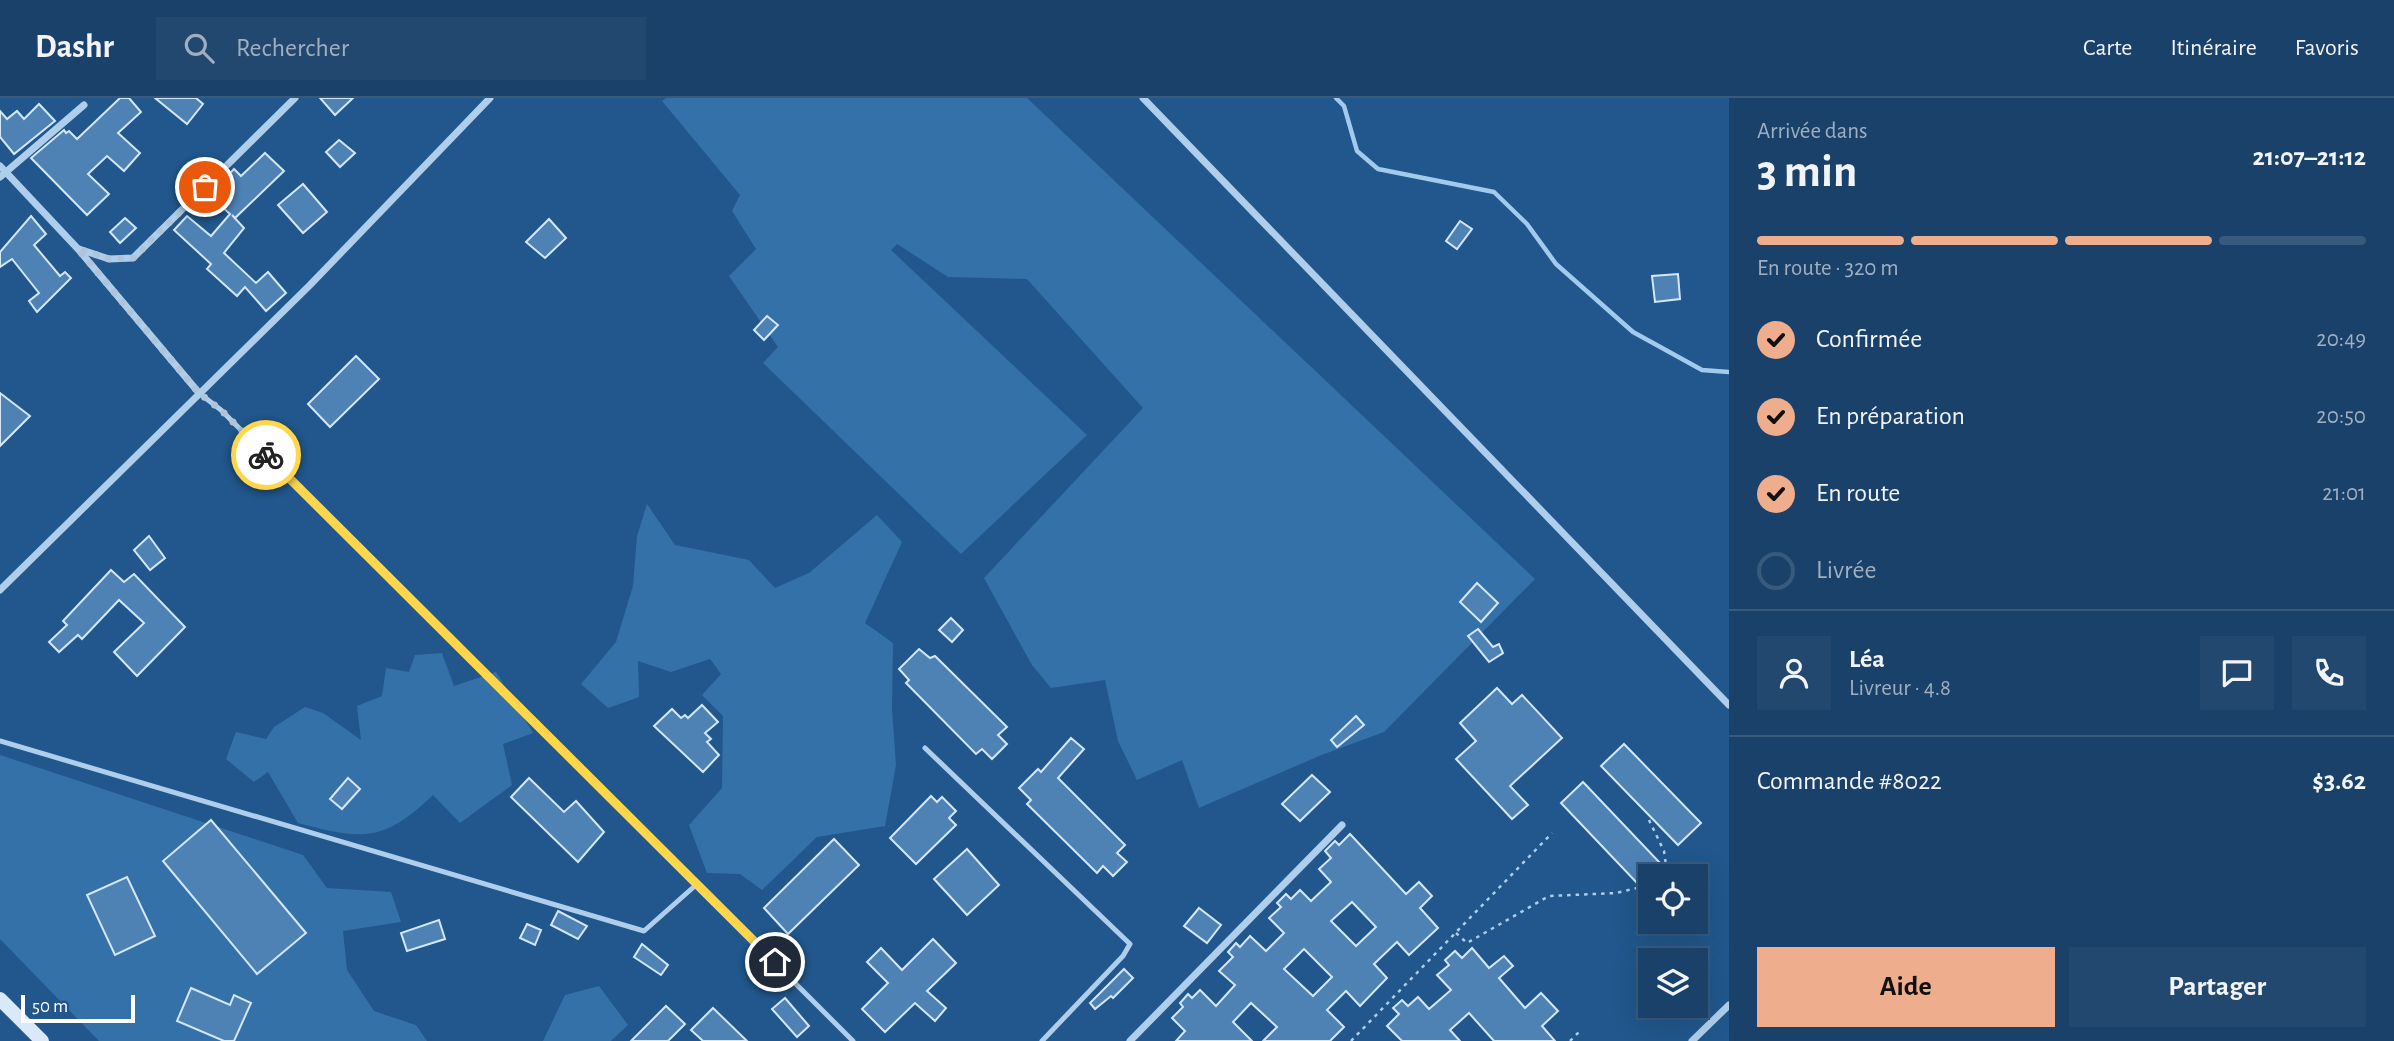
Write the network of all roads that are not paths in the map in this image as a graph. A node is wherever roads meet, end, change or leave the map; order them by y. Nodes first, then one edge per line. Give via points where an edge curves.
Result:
1 (295, 98) edge
2 (490, 98) edge
3 (1143, 98) edge
4 (84, 105) dead end
5 (2, 171) edge
6 (78, 249) junction
7 (199, 393) junction
8 (0, 590) edge
9 (1729, 705) edge
10 (0, 741) edge
11 (925, 748) dead end
12 (1342, 825) dead end
13 (697, 884) junction
14 (0, 999) edge
15 (1729, 1005) edge
16 (42, 1041) edge
17 (853, 1041) edge
18 (1042, 1041) edge
19 (1130, 1041) edge
20 (1692, 1041) edge

1 - 6 street via 133,258 109,259
2 - 7 street
3 - 9 street
4 - 5 street
5 - 6 street
6 - 7 street
7 - 8 street
7 - 13 lane
10 - 13 lane via 644,931
11 - 18 lane via 1130,944
12 - 19 street
13 - 17 lane
14 - 16 main road
15 - 20 street

